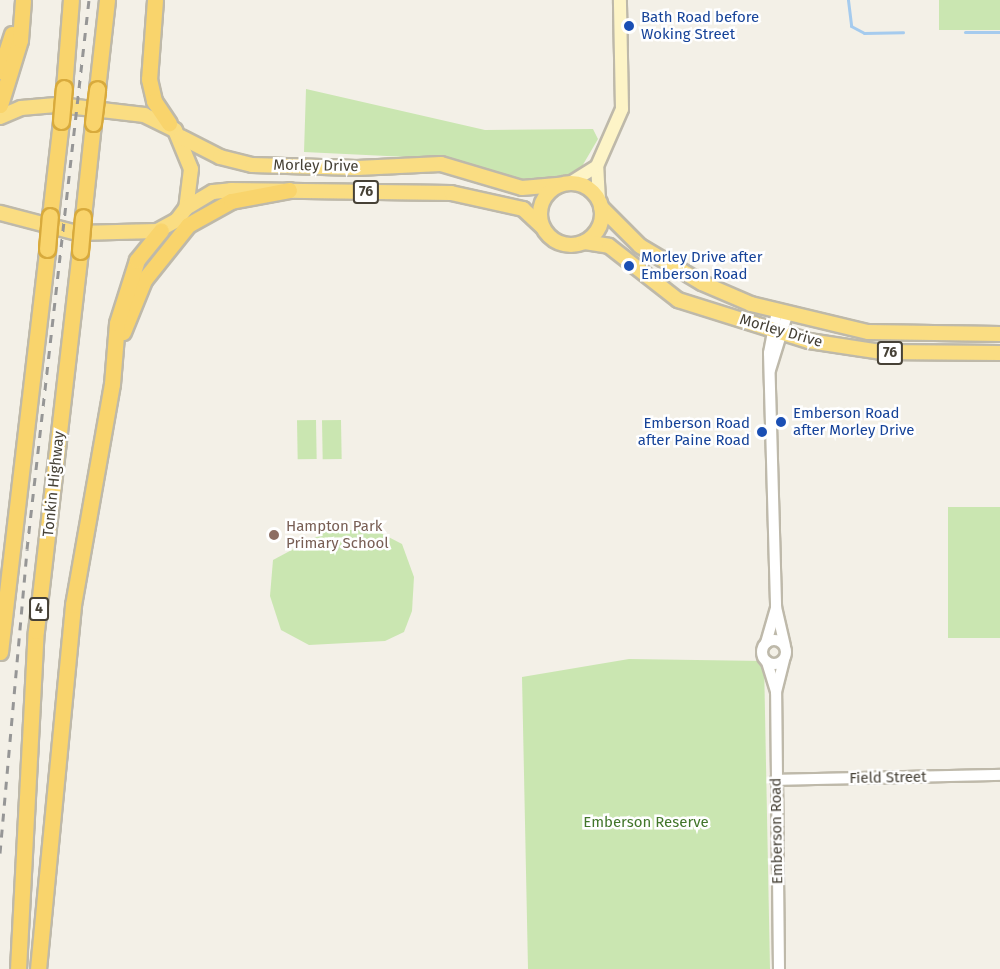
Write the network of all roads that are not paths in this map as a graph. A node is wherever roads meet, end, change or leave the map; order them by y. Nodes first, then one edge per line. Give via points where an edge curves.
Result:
1 (21, 0) edge
2 (71, 0) edge
3 (107, 0) edge
4 (155, 0) edge
5 (620, 0) edge
6 (0, 71) edge
7 (0, 105) edge
8 (0, 117) edge
9 (169, 123) junction
10 (181, 137) junction
11 (597, 166) junction
12 (565, 184) junction
13 (288, 190) junction
14 (600, 204) junction
15 (186, 207) junction
16 (0, 213) edge
17 (542, 227) junction
18 (161, 230) junction
19 (585, 242) junction
20 (782, 313) junction
21 (777, 332) junction
22 (1000, 334) edge
23 (115, 353) junction
24 (1000, 353) edge
25 (776, 607) junction
26 (766, 643) junction
27 (785, 645) junction
28 (0, 652) edge
29 (784, 660) junction
30 (767, 662) junction
31 (776, 692) junction
32 (1000, 775) edge
33 (776, 780) junction
34 (18, 969) edge
35 (38, 969) edge
36 (778, 969) edge

1 - 6 highway
1 - 7 highway via 16,63
2 - 28 highway, 4, bridge via 47,249
3 - 34 highway, Tonkin Highway / 4, bridge via 36,631
4 - 9 highway via 149,79 154,101
5 - 11 main road via 622,109
8 - 9 highway via 21,108 78,105 125,110
9 - 10 highway, 76
10 - 12 highway, Morley Drive / 76 via 220,157 252,165 357,168 441,164 522,188
10 - 15 highway, 76 via 191,169
11 - 12 main road
11 - 14 main road
12 - 14 highway via 590,189
12 - 17 highway via 543,198
13 - 15 highway, Morley Drive / 76 via 213,192
13 - 17 highway, Morley Drive / 76 via 471,196 522,209
13 - 23 highway via 231,201 188,225 144,280
14 - 19 highway via 599,228
14 - 20 highway, Morley Drive / 76 via 626,236 702,283
15 - 18 highway, 76
16 - 18 highway via 77,233
17 - 19 highway via 555,242
18 - 23 highway via 146,244 133,272 117,324
19 - 21 highway, Morley Drive / 76 via 609,246 678,300
20 - 21 street
20 - 22 highway, Morley Drive / 76 via 868,332
21 - 24 highway, Morley Drive / 76 via 882,352
21 - 25 street via 770,370
23 - 35 highway via 73,605
25 - 26 street
25 - 27 street
26 - 27 street via 778,640
26 - 30 street via 762,651
27 - 29 street
29 - 30 street
29 - 31 street, Emberson Road
30 - 31 street, Emberson Road
31 - 33 street, Emberson Road
32 - 33 street, Field Street
33 - 36 street, Emberson Road

